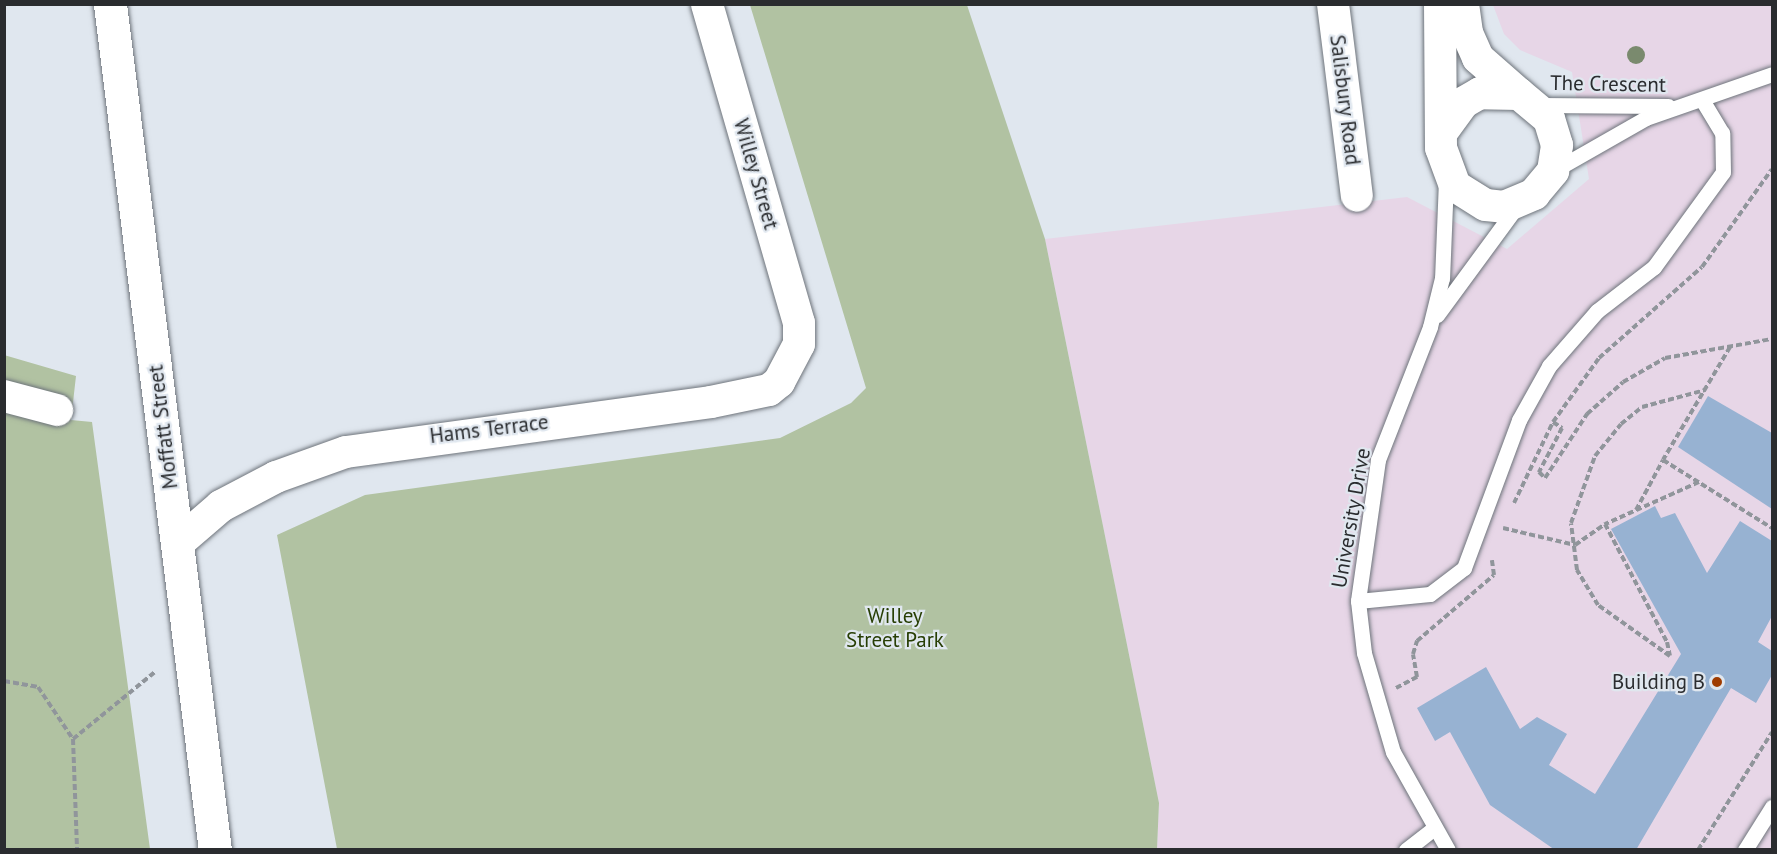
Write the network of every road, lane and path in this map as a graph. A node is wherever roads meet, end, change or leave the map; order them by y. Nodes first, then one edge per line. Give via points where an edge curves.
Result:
1 (110, 4) edge
2 (707, 4) edge
3 (1333, 4) edge
4 (1440, 4) edge
5 (1463, 4) edge
6 (1773, 74) edge
7 (1528, 99) junction
8 (1702, 100) junction
9 (1680, 106) junction
10 (1444, 129) junction
11 (1445, 168) junction
12 (1773, 168) edge
13 (1552, 171) junction
14 (1357, 196) dead end
15 (1521, 202) junction
16 (1430, 327) junction
17 (1773, 339) edge
18 (799, 344) joint
19 (1730, 347) junction
20 (1705, 390) junction
21 (4, 396) edge
22 (57, 410) dead end
23 (1553, 422) junction
24 (1663, 460) junction
25 (1699, 482) junction
26 (1511, 509) dead end
27 (1636, 510) junction
28 (1507, 519) dead end
29 (1605, 524) junction
30 (1503, 528) junction
31 (1773, 528) edge
32 (1500, 535) dead end
33 (177, 544) junction
34 (1575, 545) junction
35 (1494, 553) dead end
36 (1358, 601) junction
37 (155, 672) dead end
38 (4, 681) edge
39 (1391, 694) dead end
40 (1773, 732) edge
41 (73, 739) junction
42 (1773, 807) edge
43 (1434, 828) junction
44 (77, 849) edge
45 (215, 849) edge
46 (1406, 849) edge
47 (1448, 849) edge
48 (1698, 849) edge
49 (1745, 849) edge

1 - 33 main road, Moffatt Street
2 - 18 street, Willey Street via 799,322
3 - 14 street, Salisbury Road
4 - 10 street
5 - 7 street via 1467,33 1478,58
6 - 8 lane, The Crescent
7 - 9 lane, The Crescent
7 - 10 street via 1480,93 1463,103
7 - 13 street via 1556,135
8 - 9 lane, The Crescent
8 - 36 lane via 1722,133 1723,172 1654,267 1597,311 1549,366 1519,420 1464,568 1430,594
9 - 13 lane, The Crescent via 1622,130
10 - 11 street
11 - 15 street via 1469,198 1486,205
11 - 16 lane, University Drive via 1445,250
12 - 23 path via 1702,267 1599,358
13 - 15 street
15 - 16 lane, University Drive via 1466,270
16 - 36 lane, University Drive via 1378,460
17 - 19 path
18 - 33 street, Hams Terrace via 789,371 770,390 346,452 267,482 221,506
19 - 20 path
19 - 23 path via 1665,358 1623,381 1587,414 1545,478 1539,472 1562,428
20 - 24 path
20 - 34 path via 1642,407 1621,424 1595,456 1572,523
21 - 22 street
23 - 26 path
24 - 25 path
24 - 27 path
25 - 27 path
25 - 31 path
27 - 29 path
28 - 30 path
29 - 34 path
29 - 34 path via 1667,642 1670,656 1598,605 1577,570
30 - 32 path
30 - 34 path
33 - 45 main road, Moffatt Street
35 - 39 path via 1494,575 1417,641 1413,654 1417,677
36 - 43 lane, University Drive via 1377,709 1398,763
37 - 41 path
38 - 41 path via 38,687
40 - 48 path
41 - 44 path
42 - 49 lane
43 - 46 lane
43 - 47 lane, University Drive

